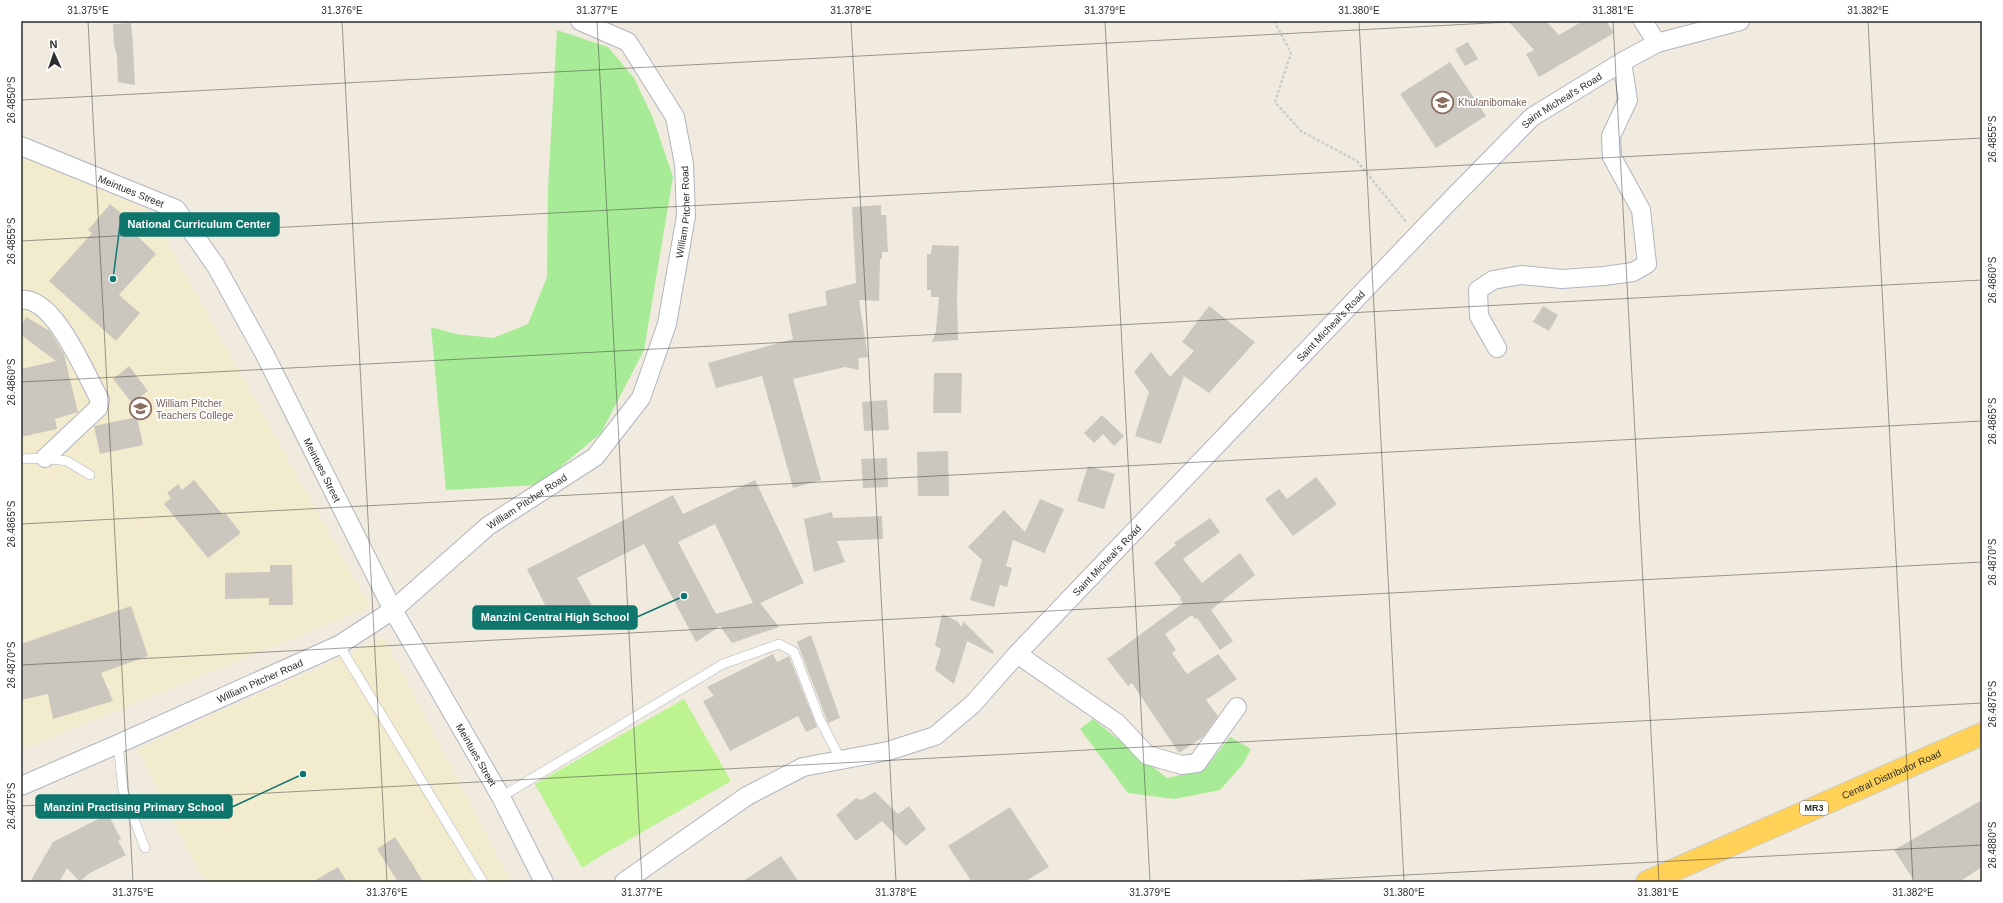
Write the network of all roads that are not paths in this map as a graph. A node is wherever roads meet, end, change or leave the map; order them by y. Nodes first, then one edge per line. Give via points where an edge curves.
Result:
1 (580, 21) edge
2 (1644, 21) edge
3 (1740, 21) edge
4 (1657, 43) junction
5 (1622, 62) junction
6 (21, 146) edge
7 (21, 300) edge
8 (1497, 348) dead end
9 (45, 458) junction
10 (21, 460) edge
11 (90, 475) dead end
12 (393, 610) junction
13 (339, 645) junction
14 (1017, 654) junction
15 (1237, 708) dead end
16 (1982, 734) edge
17 (118, 744) junction
18 (1982, 748) edge
19 (841, 760) junction
20 (21, 786) edge
21 (501, 797) junction
22 (145, 848) dead end
23 (483, 882) edge
24 (544, 882) edge
25 (624, 882) edge
26 (1647, 882) edge
27 (1682, 882) edge

1 - 12 street, William Pitcher Road via 628,42 675,116 684,164 686,216 667,324 641,398 595,458 488,526
2 - 4 street
3 - 4 street, Saint Micheal's Road
4 - 5 street, Saint Micheal's Road
5 - 8 street via 1628,100 1611,136 1612,157 1641,210 1647,264 1633,272 1604,276 1562,279 1521,275 1493,280 1478,290 1479,316
5 - 14 street, Saint Micheal's Road via 1532,117
6 - 12 street, Meintues Street via 176,209 216,266 264,353
7 - 9 street via 34,302 60,328 76,352 100,400 98,408
9 - 10 lane
9 - 11 lane via 67,461
12 - 13 street, William Pitcher Road
12 - 21 street, Meintues Street
13 - 17 street, William Pitcher Road
13 - 23 lane
14 - 15 street via 1117,723 1147,755 1182,765 1198,763
14 - 19 street, Saint Micheal's Road via 973,704 935,736 888,751
16 - 26 highway, Central Distributor Road / MR3
17 - 20 street, William Pitcher Road
17 - 22 lane via 123,790
18 - 27 highway, Central Distributor Road / MR3
19 - 21 lane via 820,720 794,652 779,644 723,664
19 - 25 street, Saint Micheal's Road via 803,767 747,796
21 - 24 street, Meintues Street

